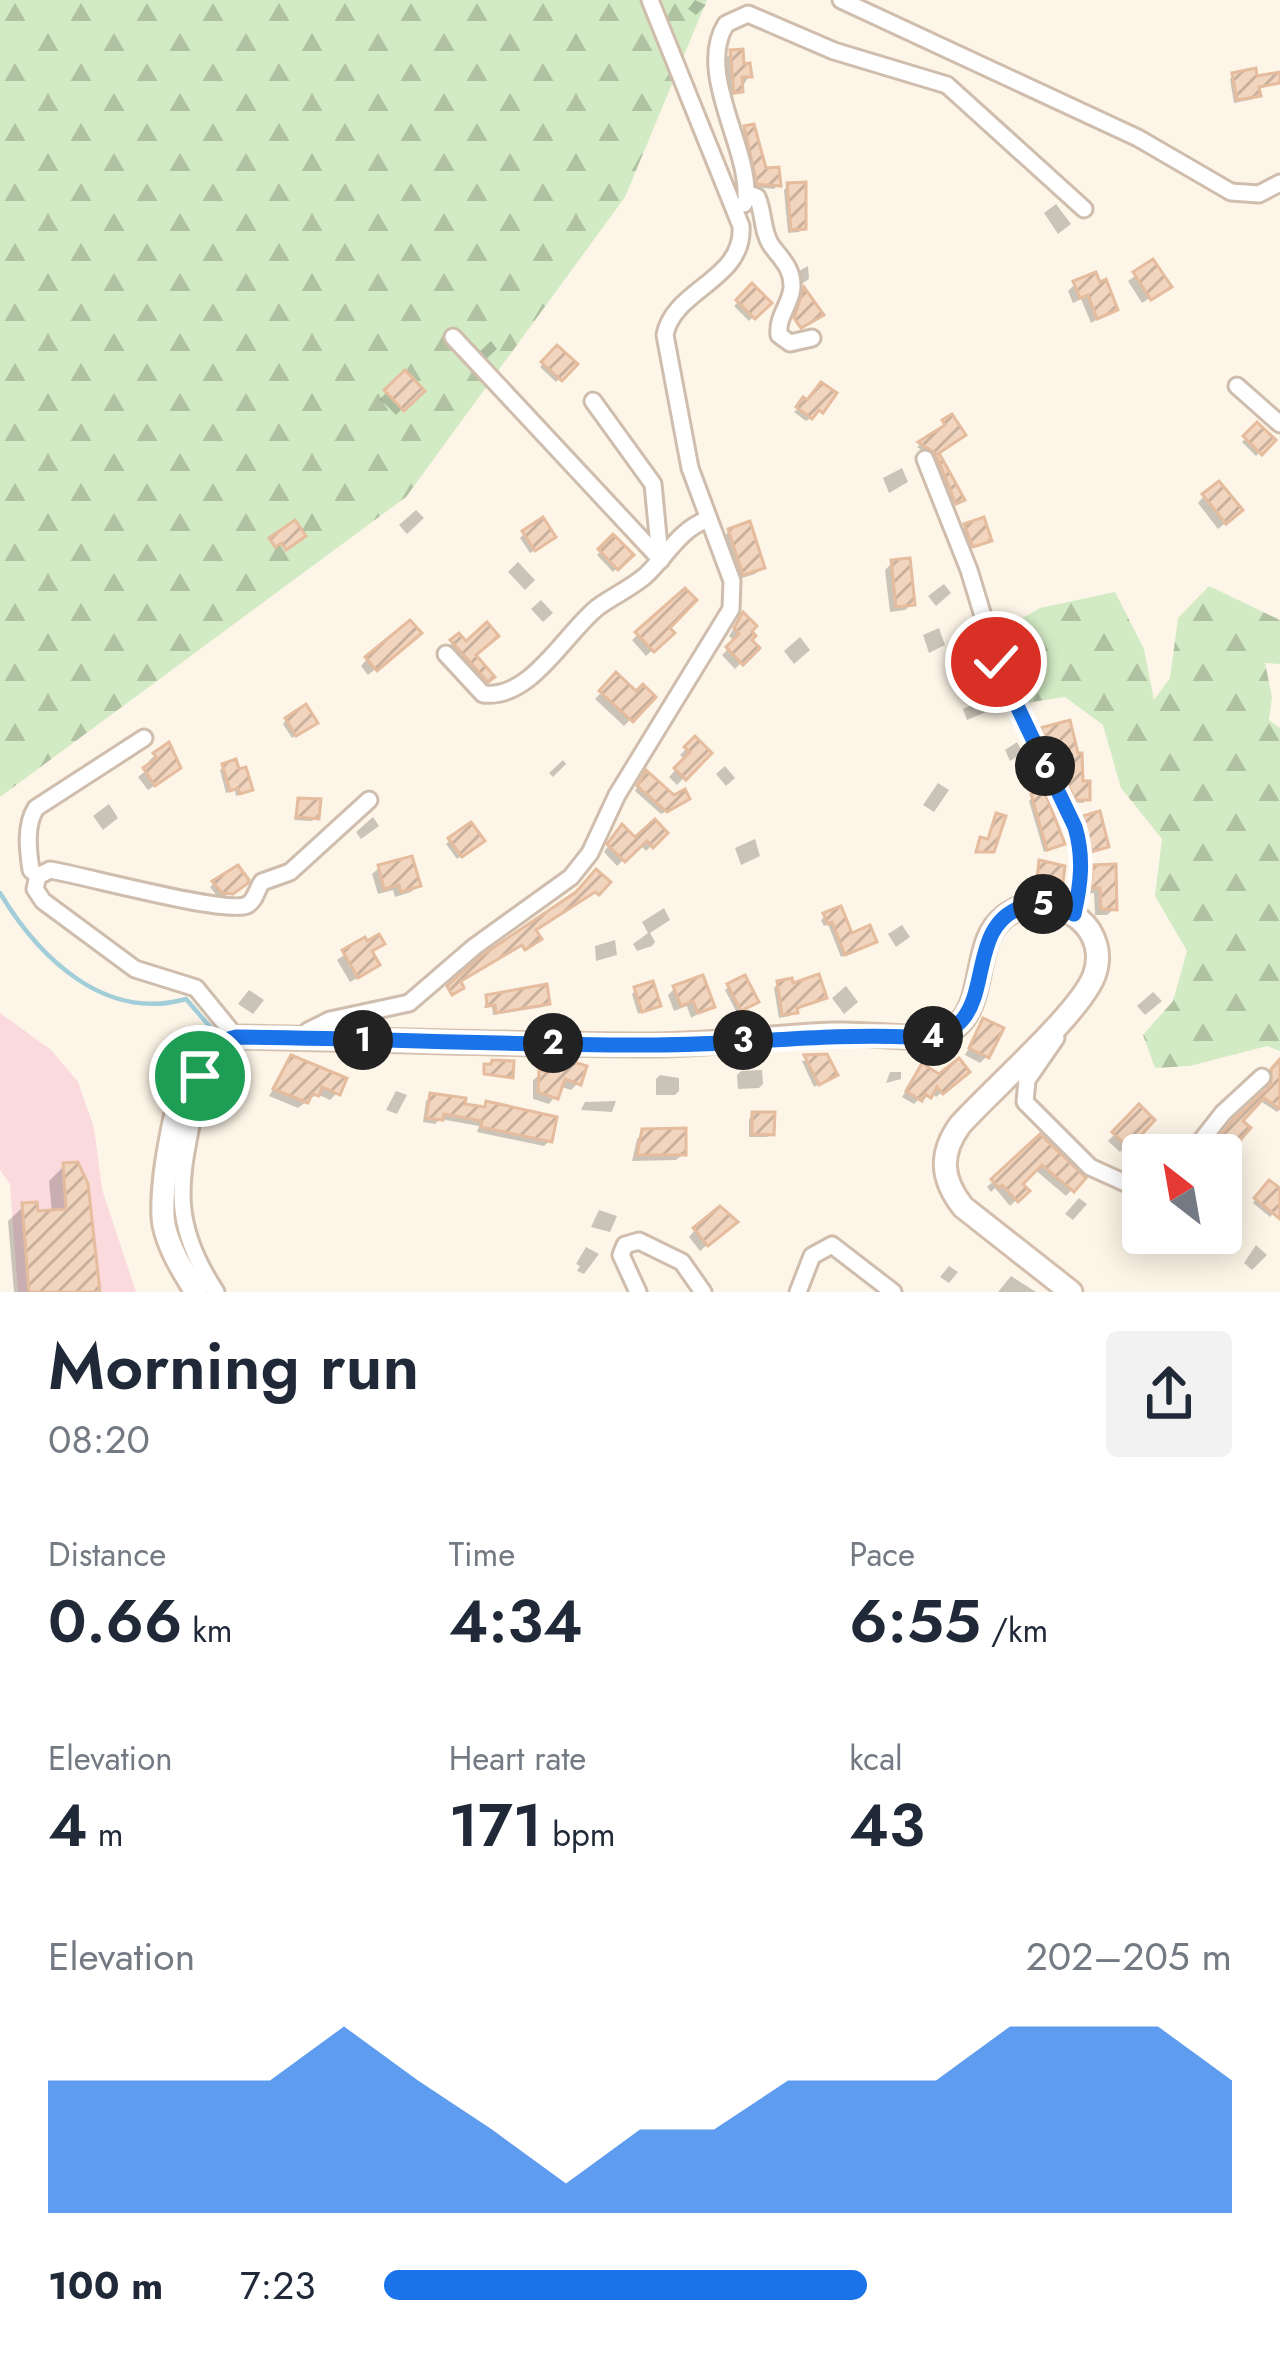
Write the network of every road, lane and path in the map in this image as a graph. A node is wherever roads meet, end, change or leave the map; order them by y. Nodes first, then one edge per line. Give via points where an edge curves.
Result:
1 (650, 0) edge
2 (841, 0) edge
3 (1280, 183) edge
4 (746, 195) junction
5 (1084, 209) dead end
6 (719, 275) junction
7 (453, 337) dead end
8 (812, 338) dead end
9 (1237, 386) dead end
10 (592, 401) dead end
11 (1280, 424) edge
12 (925, 459) dead end
13 (706, 520) junction
14 (661, 560) junction
15 (446, 654) dead end
16 (144, 738) dead end
17 (369, 800) dead end
18 (38, 876) junction
19 (1074, 914) junction
20 (1058, 1022) junction
21 (307, 1035) junction
22 (236, 1037) junction
23 (196, 1061) junction
24 (1262, 1077) dead end
25 (1206, 1134) edge
26 (1122, 1181) edge
27 (196, 1292) edge
28 (216, 1292) edge
29 (638, 1292) edge
30 (703, 1292) edge
31 (798, 1292) edge
32 (893, 1292) edge
33 (1071, 1292) edge

1 - 6 street via 740,221 740,243
2 - 3 street via 1125,131 1231,192 1259,194
4 - 5 street via 719,49 724,27 748,14 947,85
4 - 6 street via 747,249
4 - 8 street via 760,201 768,240 791,280 779,335 790,343
6 - 13 street via 670,318 665,335
7 - 14 street
9 - 11 street
10 - 14 street via 653,484
12 - 19 street via 1000,672 1075,827 1081,864
13 - 14 street
13 - 21 street via 732,581 730,614 616,795 586,861 409,1003 341,1018
14 - 15 street via 529,677 500,693 478,691
16 - 18 street via 36,808 29,862
17 - 18 street via 290,872 262,882 246,906 50,869
18 - 22 street via 43,901 135,969 196,988
19 - 20 main road via 1095,941 1096,969
19 - 21 main road via 1038,903 1004,917 988,939 966,1016 925,1037 654,1046
20 - 26 street via 1024,1085 1025,1102 1090,1167
20 - 33 main road via 960,1125 944,1164 963,1207
21 - 22 main road
22 - 23 main road
23 - 27 main road via 180,1103 163,1202 170,1243
23 - 28 street via 181,1214
24 - 25 street
29 - 30 street via 621,1255 639,1240 682,1262
31 - 32 street via 812,1256 832,1245

